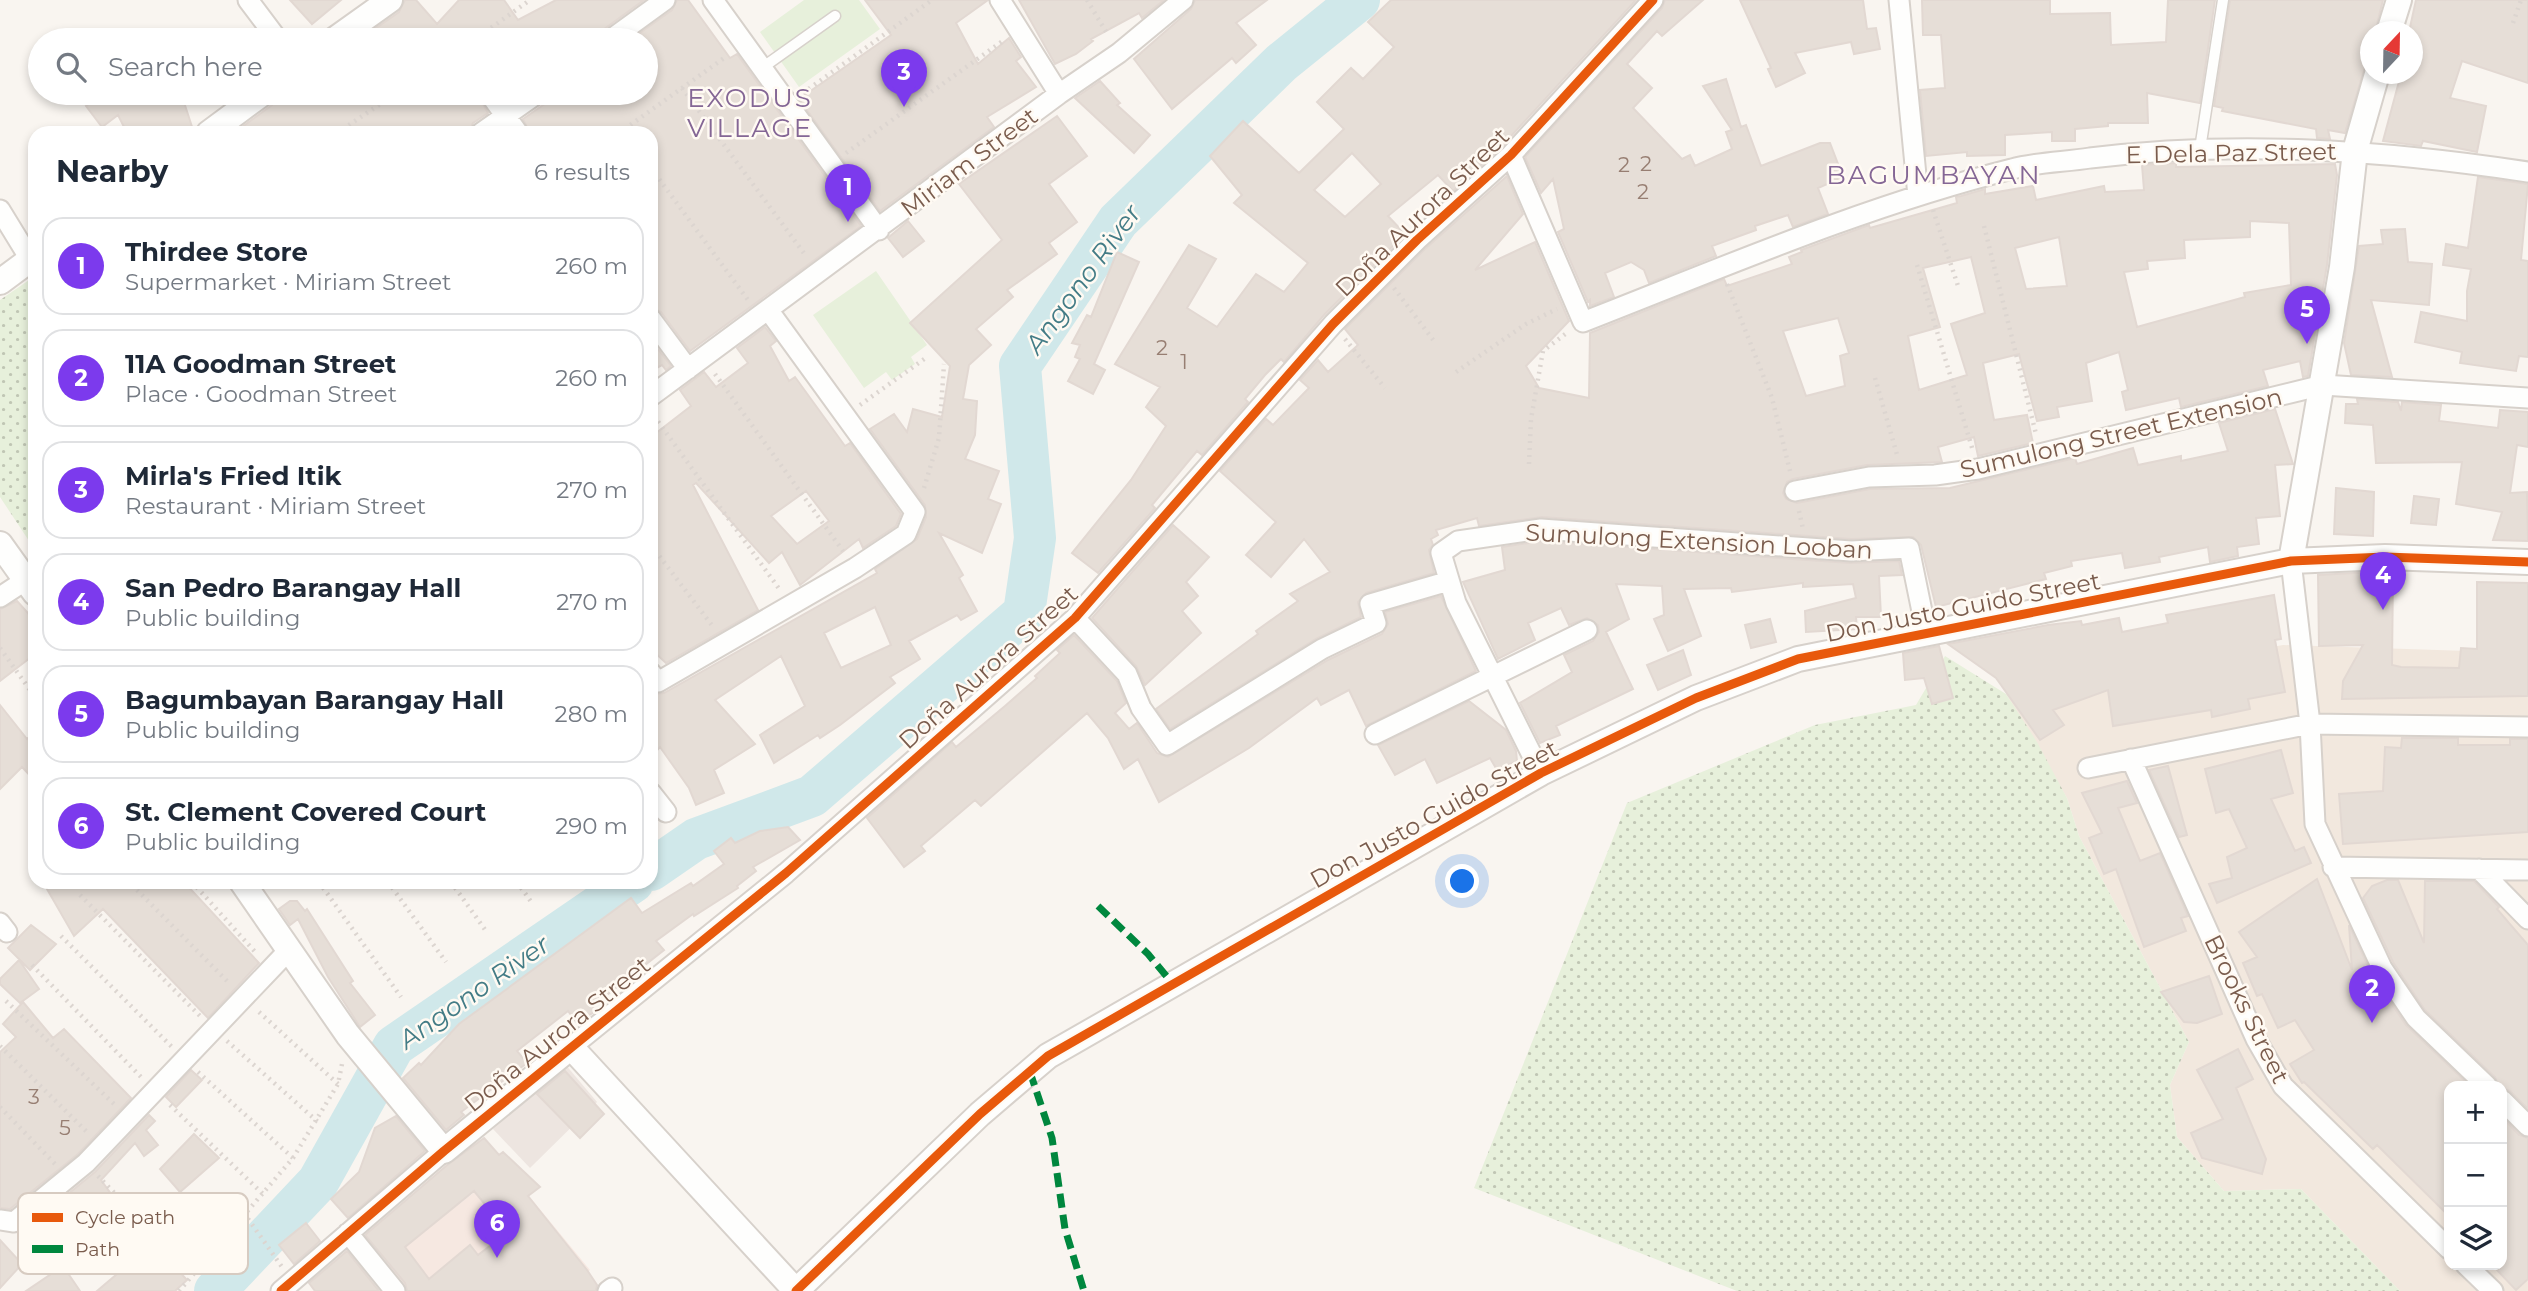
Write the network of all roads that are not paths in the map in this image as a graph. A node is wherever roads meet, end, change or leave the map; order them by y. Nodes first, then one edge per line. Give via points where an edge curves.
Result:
1 (248, 0) edge
2 (390, 0) edge
3 (665, 0) edge
4 (713, 0) edge
5 (1000, 0) edge
6 (1653, 0) edge
7 (1899, 0) edge
8 (2222, 0) edge
9 (2399, 0) edge
10 (1181, 1) edge
11 (835, 16) dead end
12 (2392, 21) edge
13 (269, 28) edge
14 (351, 28) edge
15 (626, 28) edge
16 (762, 68) junction
17 (2374, 84) edge
18 (1059, 94) junction
19 (247, 105) edge
20 (498, 105) edge
21 (521, 105) edge
22 (506, 116) junction
23 (218, 126) edge
24 (491, 126) edge
25 (512, 126) edge
26 (2200, 149) junction
27 (2355, 151) junction
28 (1511, 155) junction
29 (2528, 172) edge
30 (1923, 195) junction
31 (0, 210) edge
32 (880, 230) junction
33 (28, 250) edge
34 (28, 261) edge
35 (0, 282) edge
36 (764, 314) junction
37 (658, 326) edge
38 (696, 364) junction
39 (2323, 385) junction
40 (658, 391) edge
41 (2528, 398) edge
42 (1795, 491) road end
43 (0, 544) edge
44 (2291, 561) junction
45 (2528, 562) edge
46 (1449, 581) junction
47 (28, 584) edge
48 (28, 588) edge
49 (0, 597) edge
50 (1075, 618) junction
51 (1587, 630) dead end
52 (1926, 631) junction
53 (1491, 677) junction
54 (658, 682) edge
55 (2310, 724) junction
56 (2528, 727) edge
57 (1376, 734) dead end
58 (2131, 759) junction
59 (2088, 768) dead end
60 (1541, 773) junction
61 (658, 802) edge
62 (666, 812) dead end
63 (2333, 867) junction
64 (2479, 869) junction
65 (2528, 870) edge
66 (247, 889) edge
67 (2528, 919) edge
68 (288, 951) junction
69 (570, 1047) junction
70 (2482, 1081) edge
71 (2507, 1105) edge
72 (2528, 1126) edge
73 (444, 1151) junction
74 (50, 1193) edge
75 (18, 1219) edge
76 (0, 1220) edge
77 (348, 1233) junction
78 (2444, 1244) edge
79 (2471, 1270) edge
80 (286, 1286) edge
81 (391, 1290) edge
82 (796, 1291) edge
83 (2493, 1291) edge

1 - 13 street
2 - 14 street
3 - 15 street
4 - 16 street
5 - 18 street
6 - 28 street, Doña Aurora Street
7 - 30 street
8 - 26 lane
9 - 12 street
10 - 18 street, Miriam Street via 1119,53
11 - 16 lane
16 - 32 street
17 - 27 street
18 - 32 street, Miriam Street
19 - 23 street
20 - 22 street
21 - 22 street
22 - 24 street
22 - 25 street
26 - 27 street, E. Dela Paz Street
26 - 30 street, E. Dela Paz Street via 2014,168
27 - 29 street, E. Dela Paz Street
27 - 39 street
28 - 30 street, E. Dela Paz Street via 1583,322
28 - 50 street, Doña Aurora Street via 1333,324
31 - 33 street
32 - 36 street, Miriam Street
34 - 35 street
36 - 38 street, Miriam Street
36 - 54 street via 915,512 906,534 855,568
37 - 38 street
38 - 40 street, Miriam Street
39 - 41 street, Sumulong Street Extension
39 - 42 street, Sumulong Street Extension via 1978,469 1902,474
39 - 44 street
43 - 47 street
44 - 45 street, Don Justo Guido Street via 2385,557
44 - 52 street, Don Justo Guido Street
44 - 55 street
46 - 50 street via 1370,604 1376,623 1322,649 1167,745 1141,708 1127,674
46 - 52 street, Sumulong Extension Looban via 1441,553 1458,541 1541,529 1851,551 1909,548
46 - 53 street, Sumulong Extension Looban
48 - 49 street
50 - 69 street, Doña Aurora Street via 786,873
51 - 53 street
52 - 60 street, Don Justo Guido Street via 1798,659 1696,698
53 - 57 street
53 - 60 street, Sumulong Extension Looban
55 - 56 street
55 - 58 street
55 - 63 street via 2315,824
58 - 59 street
58 - 78 street, Brooks Street via 2256,1039 2283,1086
60 - 82 street, Don Justo Guido Street via 1048,1056 942,1150
61 - 62 street
63 - 64 street
63 - 70 street via 2382,968 2416,1018
64 - 65 street
64 - 67 street
66 - 68 street
68 - 73 street via 396,1096
68 - 74 street via 86,1163
69 - 73 street, Doña Aurora Street
69 - 82 street
71 - 72 street
73 - 77 street, Doña Aurora Street
75 - 76 street
77 - 80 street, Doña Aurora Street
77 - 81 street
79 - 83 street

